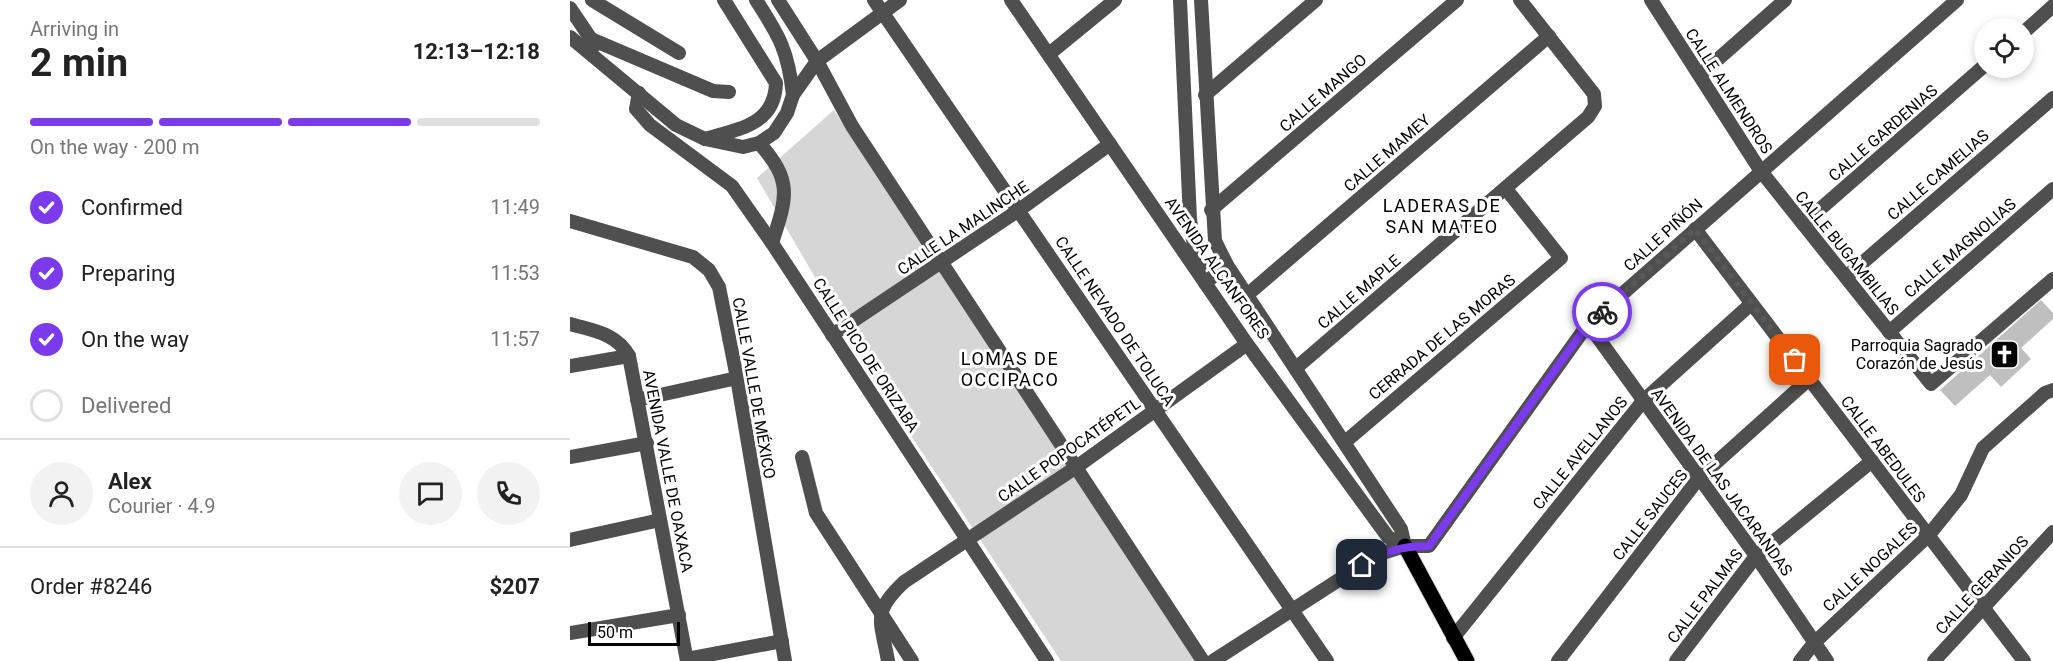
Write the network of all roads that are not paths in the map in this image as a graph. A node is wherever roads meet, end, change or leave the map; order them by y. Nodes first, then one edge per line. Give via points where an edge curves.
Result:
1 (592, 0) edge
2 (724, 0) edge
3 (756, 0) edge
4 (778, 0) edge
5 (874, 0) edge
6 (900, 0) edge
7 (1011, 0) edge
8 (1115, 0) edge
9 (1180, 0) edge
10 (1201, 0) edge
11 (1316, 0) edge
12 (1457, 0) edge
13 (1520, 0) edge
14 (1651, 0) edge
15 (1785, 0) edge
16 (1957, 0) edge
17 (2053, 6) edge
18 (570, 8) edge
19 (882, 12) junction
20 (2034, 23) edge
21 (1549, 36) junction
22 (570, 37) edge
23 (591, 39) junction
24 (679, 53) dead end
25 (1049, 54) junction
26 (817, 62) junction
27 (612, 69) junction
28 (1700, 75) junction
29 (1974, 75) edge
30 (729, 92) dead end
31 (639, 93) junction
32 (793, 95) junction
33 (1206, 95) junction
34 (2053, 98) edge
35 (705, 139) junction
36 (759, 143) junction
37 (1110, 144) junction
38 (1760, 170) junction
39 (1506, 189) junction
40 (2053, 189) edge
41 (1019, 210) junction
42 (1211, 210) junction
43 (570, 220) edge
44 (1803, 224) junction
45 (1695, 229) junction
46 (772, 243) junction
47 (941, 264) junction
48 (1227, 266) junction
49 (1846, 277) junction
50 (2053, 279) edge
51 (1205, 282) junction
52 (1247, 295) junction
53 (1751, 304) junction
54 (570, 324) edge
55 (1588, 324) junction
56 (1889, 332) junction
57 (832, 335) junction
58 (1247, 344) junction
59 (629, 356) junction
60 (570, 366) edge
61 (1296, 368) junction
62 (737, 378) junction
63 (1809, 379) junction
64 (2053, 390) edge
65 (638, 400) junction
66 (1643, 400) junction
67 (1155, 410) junction
68 (1345, 442) junction
69 (647, 443) junction
70 (570, 457) edge
71 (802, 457) dead end
72 (1872, 461) junction
73 (1075, 468) junction
74 (1699, 478) junction
75 (660, 520) junction
76 (2053, 532) edge
77 (1928, 536) junction
78 (570, 540) edge
79 (968, 540) junction
80 (1405, 546) junction
81 (1756, 556) junction
82 (1984, 608) junction
83 (1291, 610) junction
84 (880, 611) junction
85 (679, 615) junction
86 (570, 633) edge
87 (1453, 638) junction
88 (782, 641) junction
89 (1814, 643) junction
90 (687, 660) edge
91 (785, 661) edge
92 (888, 661) edge
93 (912, 661) edge
94 (1047, 661) edge
95 (1203, 661) edge
96 (1213, 661) edge
97 (1327, 661) edge
98 (1467, 661) edge
99 (1558, 661) edge
100 (1676, 661) edge
101 (1800, 661) edge
102 (1827, 661) edge
103 (1934, 661) edge
104 (2024, 661) edge

1 - 24 street
2 - 35 street via 776,82 776,98 767,112 750,125
3 - 32 street via 777,33 789,62
4 - 26 street
5 - 19 street, CALLE NEVADO DE TOLUCA
6 - 19 street
7 - 25 street, AVENIDA ALCANFORES
8 - 25 street
9 - 51 street via 1190,219
10 - 33 street, AVENIDA ALCANFORES
11 - 33 street
12 - 42 street, CALLE MANGO
13 - 21 street
14 - 28 street, CALLE ALMENDROS
15 - 28 street
16 - 38 street, CALLE PIÑÓN
17 - 20 street
18 - 23 street
19 - 26 street
19 - 41 street, CALLE NEVADO DE TOLUCA
21 - 39 street, CALLE MAPLE via 1594,94 1595,106 1588,117
21 - 52 street, CALLE MAMEY
22 - 27 street
23 - 27 street
23 - 30 street via 713,91
25 - 37 street, AVENIDA ALCANFORES
26 - 32 street
26 - 47 street via 852,126
27 - 31 street
28 - 38 street, CALLE ALMENDROS
29 - 44 street, CALLE GARDENIAS
31 - 35 street via 676,125
31 - 46 street, CALLE PICO DE ORIZABA via 636,109 643,117 732,186
32 - 36 street via 774,133
33 - 42 street, AVENIDA ALCANFORES
34 - 49 street, CALLE CAMELIAS
35 - 36 street via 743,147
36 - 46 street via 777,163 785,186 783,210
37 - 41 street, CALLE LA MALINCHE
37 - 51 street, AVENIDA ALCANFORES
38 - 44 street, CALLE BUGAMBILIAS
38 - 45 street, CALLE PIÑÓN
39 - 61 street, CALLE MAPLE
39 - 68 street, CERRADA DE LAS MORAS via 1562,258
40 - 56 street, CALLE MAGNOLIAS
41 - 47 street, CALLE LA MALINCHE
41 - 67 street, CALLE NEVADO DE TOLUCA
42 - 48 street, AVENIDA ALCANFORES via 1215,241
43 - 62 street, CALLE VALLE DE MÉXICO via 693,257 709,270 719,287
44 - 49 street, CALLE BUGAMBILIAS
45 - 53 street, CALLE ABEDULES
45 - 55 street, CALLE PIÑÓN
46 - 57 street, CALLE PICO DE ORIZABA
47 - 57 street, CALLE LA MALINCHE
47 - 73 street
48 - 51 street
48 - 52 street, AVENIDA ALCANFORES
49 - 56 street, CALLE BUGAMBILIAS
50 - 56 street, CALLE BUGAMBILIAS via 1931,384
51 - 58 street, AVENIDA ALCANFORES
52 - 61 street, AVENIDA ALCANFORES
53 - 63 street, CALLE ABEDULES
53 - 66 street, CALLE AVELLANOS
54 - 59 street, AVENIDA VALLE DE OAXACA via 612,336
55 - 66 street, AVENIDA DE LAS JACARANDAS
55 - 80 street, CALLE PIÑÓN via 1429,546
57 - 79 street, CALLE PICO DE ORIZABA
58 - 67 street, CALLE POPOCATÉPETL
58 - 80 street, AVENIDA ALCANFORES via 1388,537
59 - 60 street
59 - 65 street, AVENIDA VALLE DE OAXACA
61 - 68 street, AVENIDA ALCANFORES
62 - 65 street
62 - 88 street, CALLE VALLE DE MÉXICO
63 - 72 street, CALLE ABEDULES
63 - 74 street, CALLE SAUCES
64 - 77 street, CALLE NOGALES via 1983,448 1961,495
65 - 69 street, AVENIDA VALLE DE OAXACA
66 - 74 street, AVENIDA DE LAS JACARANDAS
66 - 87 street, CALLE AVELLANOS
67 - 73 street, CALLE POPOCATÉPETL
67 - 83 street, CALLE NEVADO DE TOLUCA
68 - 80 street, AVENIDA ALCANFORES via 1401,529
69 - 70 street
69 - 75 street, AVENIDA VALLE DE OAXACA
71 - 84 street via 816,513
72 - 77 street, CALLE ABEDULES
72 - 81 street, CALLE PALMAS
73 - 79 street, CALLE POPOCATÉPETL
73 - 95 street
74 - 81 street, AVENIDA DE LAS JACARANDAS
74 - 99 street, CALLE SAUCES
75 - 78 street
75 - 85 street, AVENIDA VALLE DE OAXACA
76 - 82 street, CALLE GERANIOS
77 - 82 street, CALLE ABEDULES
77 - 89 street, CALLE NOGALES
79 - 84 street, CALLE POPOCATÉPETL via 904,582 886,598
79 - 94 street, CALLE PICO DE ORIZABA
80 - 83 street via 1379,554
80 - 87 main road, AVENIDA ALCANFORES
81 - 89 street, AVENIDA DE LAS JACARANDAS
81 - 100 street, CALLE PALMAS
82 - 103 street, CALLE GERANIOS
82 - 104 street, CALLE ABEDULES
83 - 96 street
83 - 97 street, CALLE NEVADO DE TOLUCA
84 - 92 street
84 - 93 street
85 - 86 street
85 - 90 street, AVENIDA VALLE DE OAXACA
87 - 98 main road, AVENIDA ALCANFORES
88 - 90 street
88 - 91 street, CALLE VALLE DE MÉXICO
89 - 101 street, CALLE NOGALES
89 - 102 street, AVENIDA DE LAS JACARANDAS

